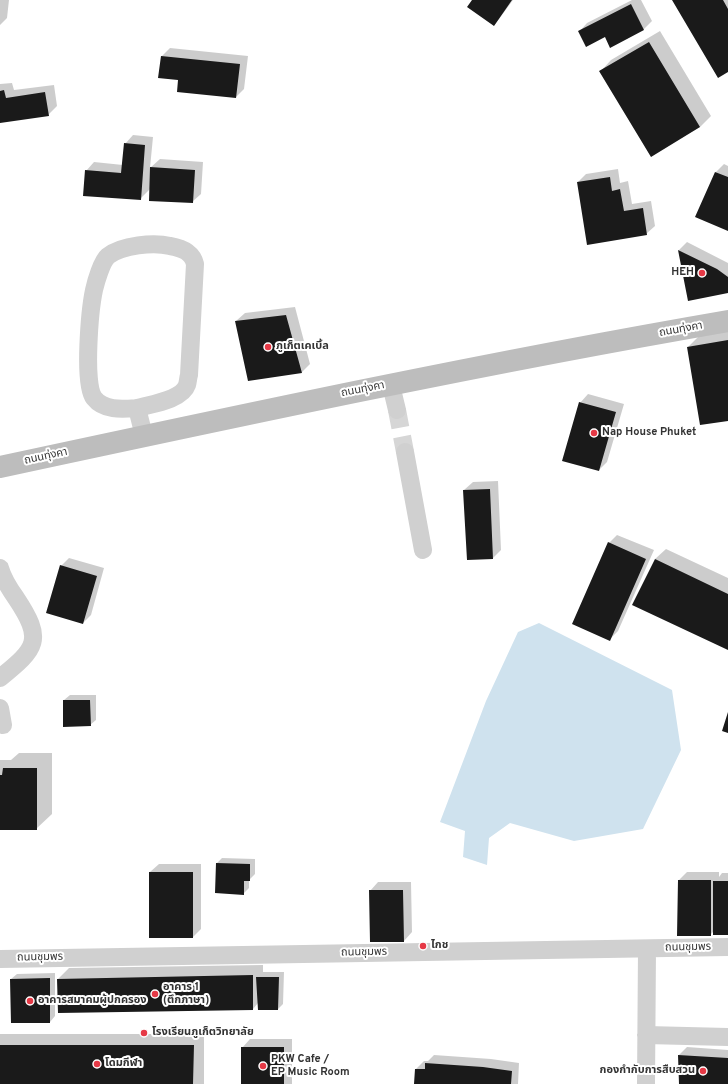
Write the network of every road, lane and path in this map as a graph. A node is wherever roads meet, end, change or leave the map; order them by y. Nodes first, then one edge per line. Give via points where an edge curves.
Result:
1 (728, 321) edge
2 (392, 385) junction
3 (137, 408) junction
4 (397, 410) tunnel mouth
5 (144, 436) junction
6 (405, 452) tunnel mouth
7 (0, 467) edge
8 (423, 550) dead end
9 (0, 568) edge
10 (0, 678) edge
11 (728, 947) edge
12 (647, 949) junction
13 (0, 959) edge
14 (646, 1035) junction
15 (728, 1037) edge
16 (646, 1084) edge

1 - 2 main road, ถนนทุ่งคา
2 - 4 street
2 - 5 main road, ถนนทุ่งคา
3 - 3 street via 108,407 94,398 91,391 88,354 94,289 107,257 120,249 151,244 170,246 186,251 193,257 195,264 187,385 176,396
3 - 5 street
5 - 7 main road, ถนนทุ่งคา
6 - 8 street
9 - 10 street via 9,588 28,617 33,643 20,662
11 - 12 street, ถนนชุมพร
12 - 13 street, ถนนชุมพร
12 - 14 street
14 - 15 street
14 - 16 street

